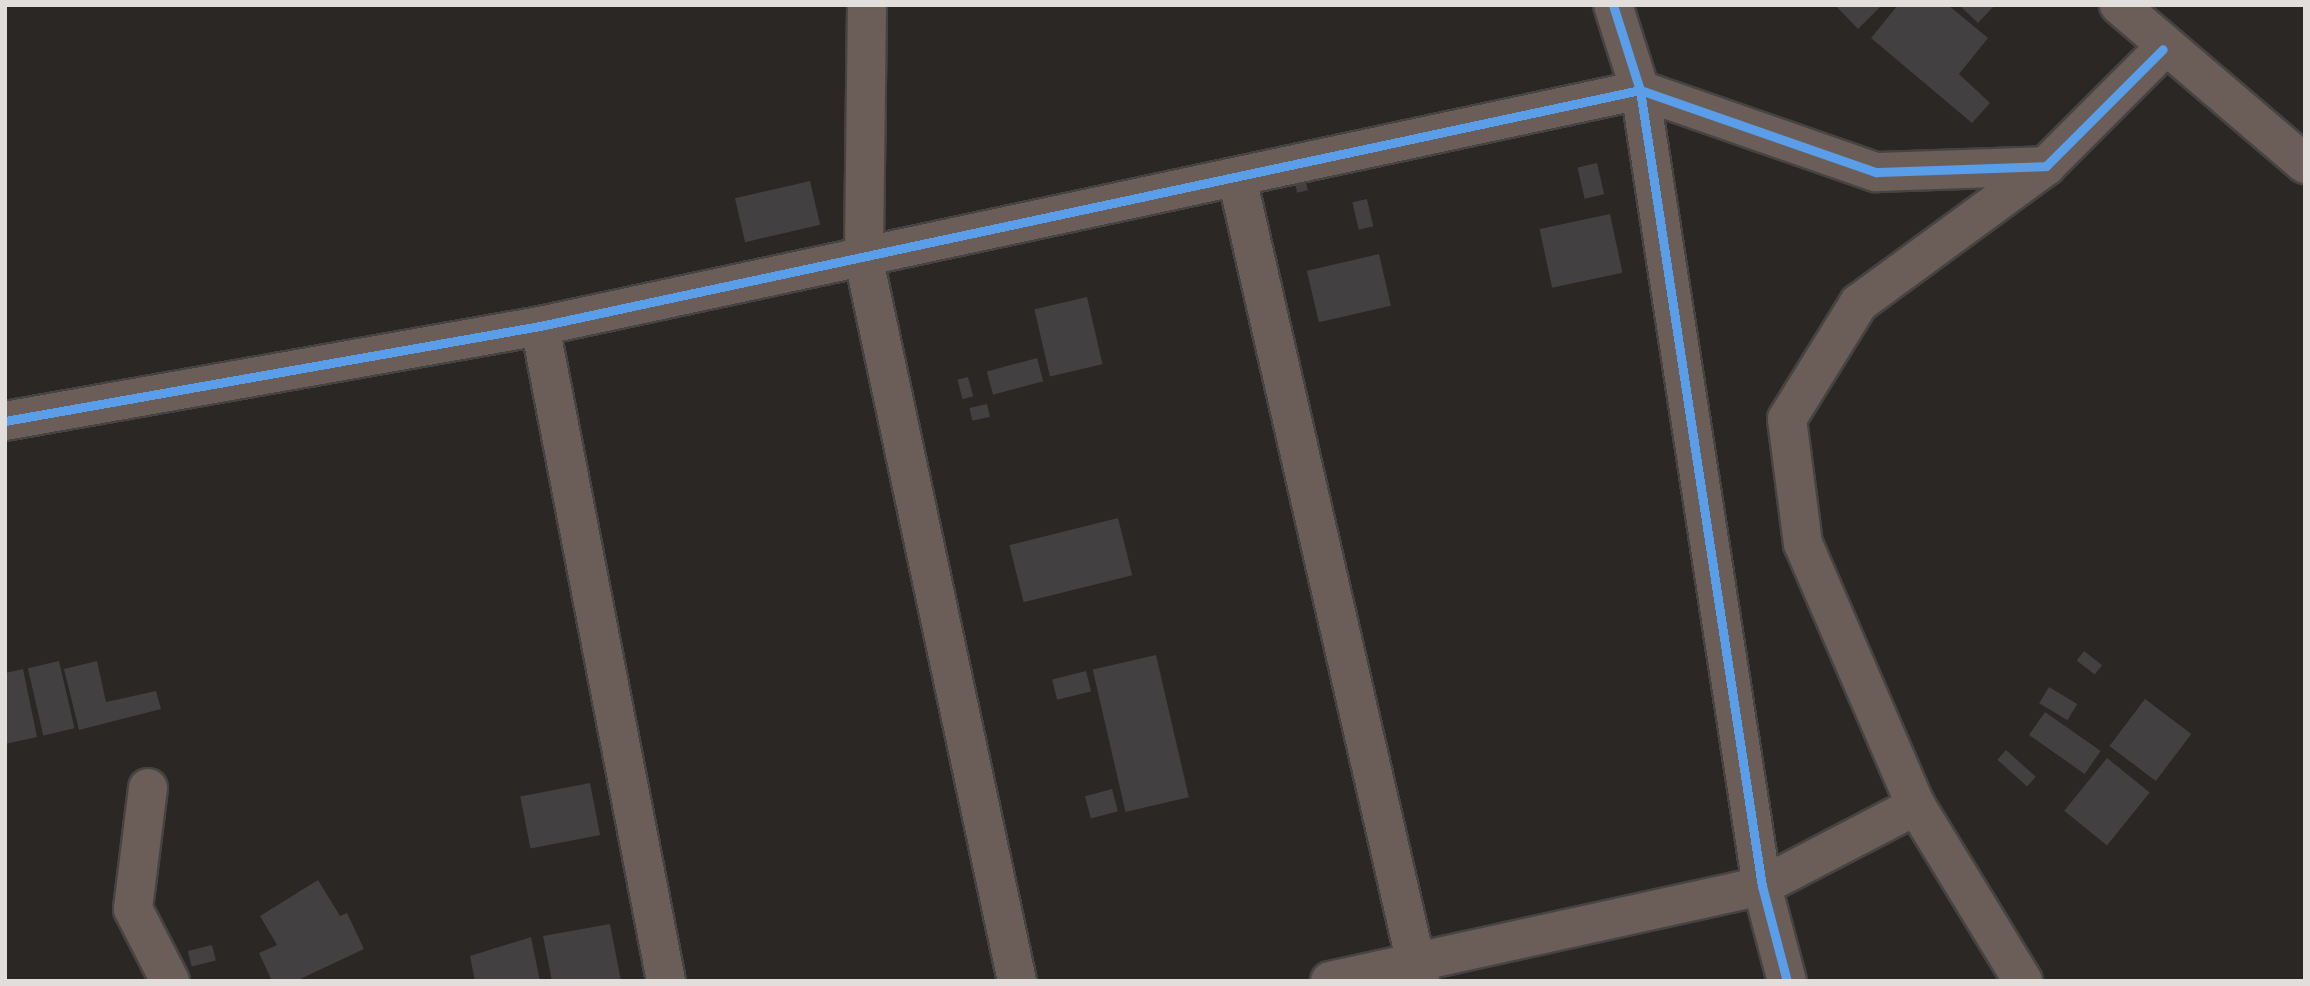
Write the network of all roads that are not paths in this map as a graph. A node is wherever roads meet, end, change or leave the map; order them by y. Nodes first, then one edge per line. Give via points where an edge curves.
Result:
1 (867, 5) edge
2 (1613, 5) edge
3 (2119, 5) edge
4 (2163, 49) junction
5 (1640, 90) junction
6 (2305, 164) edge
7 (2046, 166) junction
8 (1237, 178) junction
9 (864, 260) junction
10 (540, 326) junction
11 (5, 421) edge
12 (148, 788) dead end
13 (1916, 806) junction
14 (1762, 886) junction
15 (1419, 973) edge
16 (170, 981) edge
17 (666, 981) edge
18 (1017, 981) edge
19 (1330, 981) edge
20 (1787, 981) edge
21 (2023, 981) edge

1 - 9 street
2 - 5 street
3 - 4 street
4 - 6 street
4 - 7 street
5 - 7 street via 1875,172
5 - 8 street
5 - 14 street
7 - 13 street via 1859,303 1787,419 1803,544
8 - 9 street
8 - 15 street
9 - 10 street
9 - 18 street
10 - 11 street
10 - 17 street
12 - 16 street via 133,909
13 - 14 street
13 - 21 street
14 - 15 street
14 - 20 street
15 - 19 street

